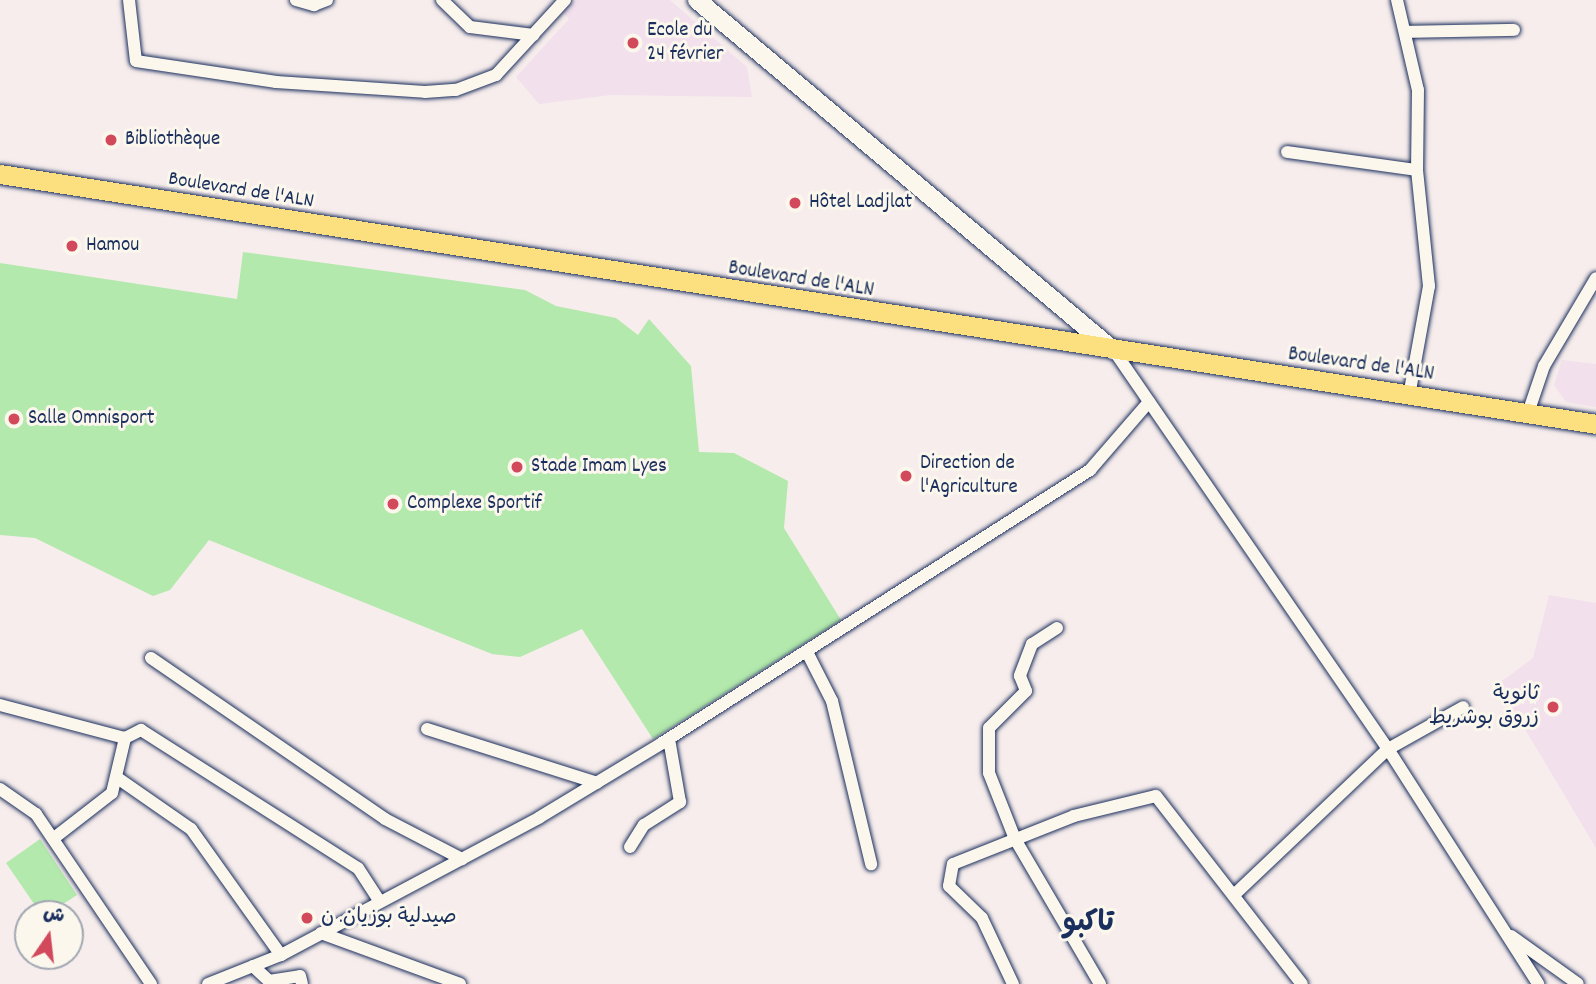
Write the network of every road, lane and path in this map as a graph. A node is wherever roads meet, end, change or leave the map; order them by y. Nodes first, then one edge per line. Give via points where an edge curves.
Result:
1 (129, 0) edge
2 (296, 0) edge
3 (327, 0) edge
4 (442, 0) edge
5 (565, 0) edge
6 (697, 0) edge
7 (1397, 0) edge
8 (1514, 30) dead end
9 (1406, 32) junction
10 (533, 34) junction
11 (1287, 152) dead end
12 (1417, 170) junction
13 (0, 174) edge
14 (1596, 278) edge
15 (1115, 352) junction
16 (1409, 396) junction
17 (1149, 402) junction
18 (1528, 414) junction
19 (1596, 424) edge
20 (1057, 628) dead end
21 (807, 652) junction
22 (151, 658) dead end
23 (0, 705) edge
24 (1463, 707) dead end
25 (427, 729) dead end
26 (125, 738) junction
27 (669, 739) junction
28 (1388, 748) junction
29 (119, 779) junction
30 (597, 783) junction
31 (0, 789) edge
32 (54, 838) junction
33 (1015, 839) junction
34 (630, 847) dead end
35 (462, 859) junction
36 (871, 863) dead end
37 (1235, 894) junction
38 (380, 902) junction
39 (321, 933) junction
40 (1508, 934) junction
41 (281, 955) junction
42 (253, 966) junction
43 (151, 984) edge
44 (208, 984) edge
45 (302, 984) edge
46 (460, 984) edge
47 (1013, 984) edge
48 (1100, 984) edge
49 (1302, 984) edge
50 (1538, 984) edge
51 (1578, 984) edge

1 - 10 street via 136,61 314,86 456,90 496,75
2 - 3 street via 314,5
4 - 10 street via 478,30
5 - 10 street
6 - 15 street
7 - 9 street
8 - 9 street
9 - 12 street via 1418,90
11 - 12 street
12 - 16 street via 1429,286
13 - 15 main road, Boulevard de l'ALN
14 - 18 street via 1544,366
15 - 16 main road, Boulevard de l'ALN
15 - 17 street
16 - 18 main road, Boulevard de l'ALN
17 - 21 street via 1090,470
17 - 28 street
18 - 19 main road, Boulevard de l'ALN
20 - 33 street via 1032,644 1020,676 1026,691 989,728 989,774
21 - 27 street
21 - 36 street via 832,701
22 - 35 street via 386,819
23 - 26 street
24 - 28 street
25 - 30 street
26 - 29 street
26 - 38 street via 141,730 188,758 358,868
27 - 30 street
27 - 34 street via 680,802 644,825
28 - 37 street
28 - 40 street
29 - 32 street via 112,793
29 - 41 street via 191,829
30 - 35 street
31 - 32 street via 29,807
32 - 43 street
33 - 37 street via 1097,809 1163,797
33 - 47 street via 953,864 947,878 982,918
33 - 48 street
35 - 38 street
37 - 49 street
38 - 39 street
39 - 41 street
39 - 46 street
40 - 50 street
40 - 51 street
41 - 42 street
42 - 44 street
42 - 45 street via 269,981 300,976

